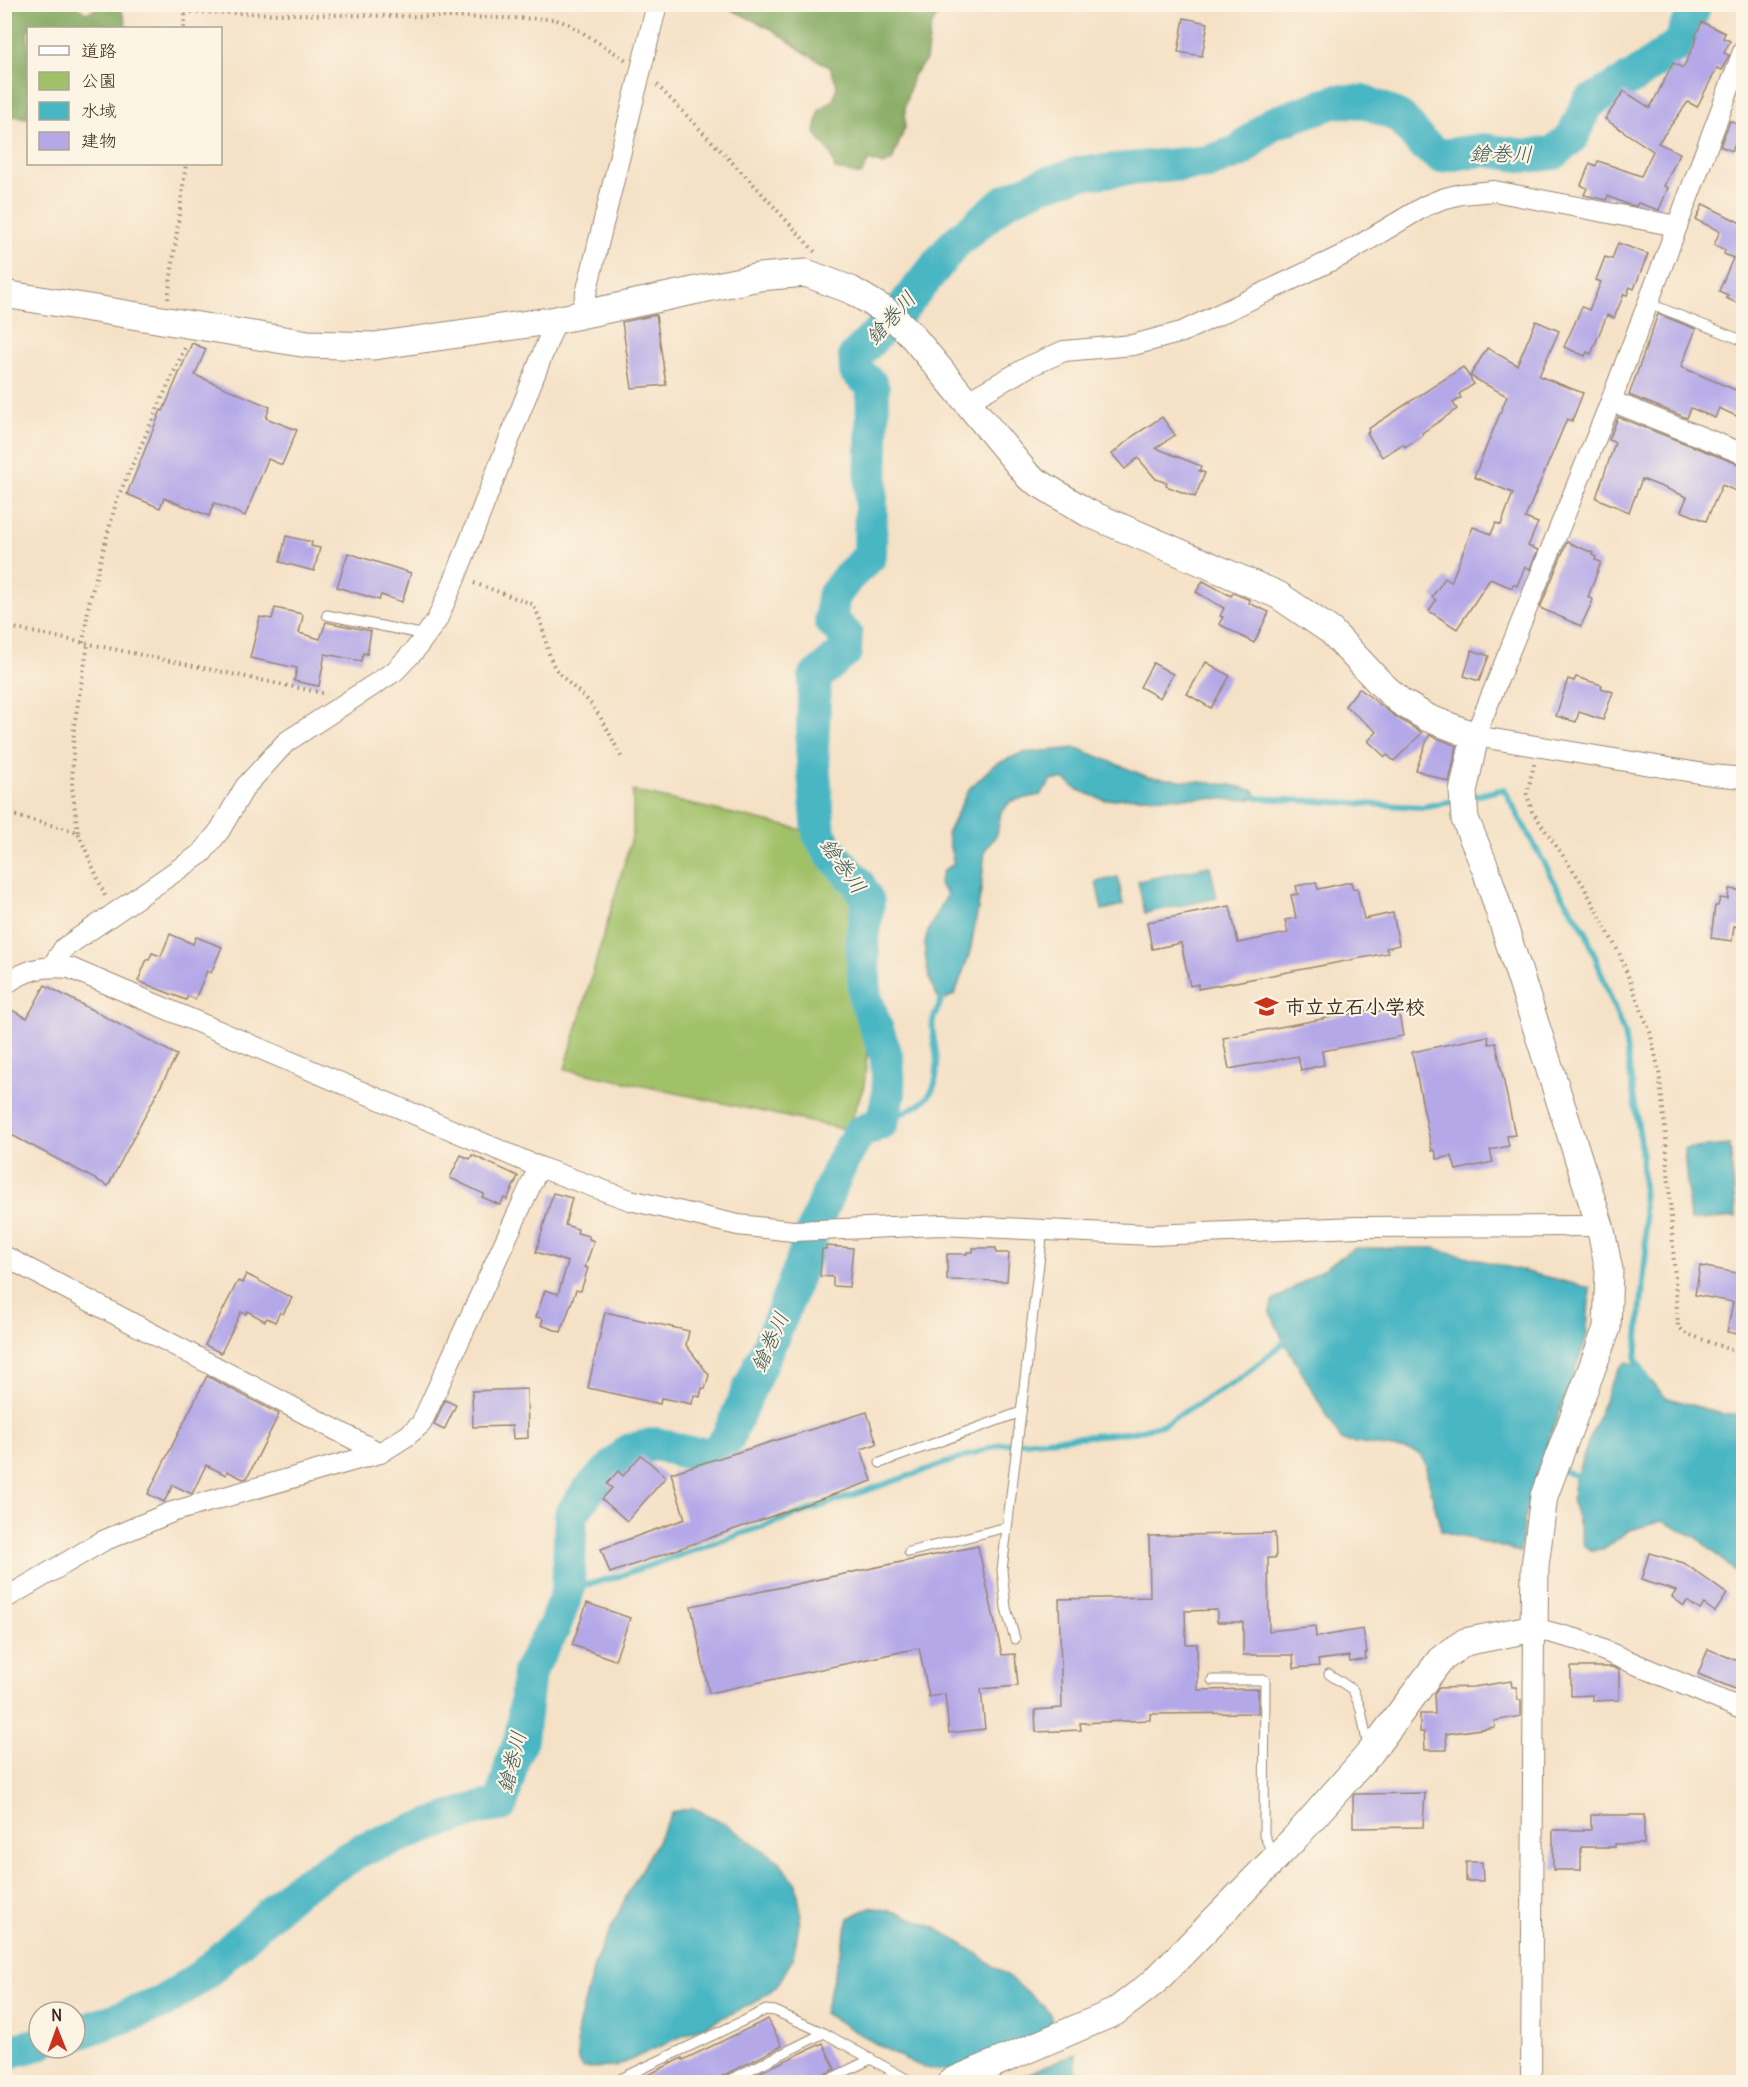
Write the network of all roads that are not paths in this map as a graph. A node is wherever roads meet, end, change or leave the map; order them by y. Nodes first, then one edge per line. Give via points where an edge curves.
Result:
1 (657, 4) edge
2 (1743, 49) edge
3 (1677, 225) junction
4 (4, 294) edge
5 (1648, 303) junction
6 (569, 317) junction
7 (1743, 341) edge
8 (968, 401) junction
9 (1611, 401) junction
10 (1743, 454) edge
11 (327, 615) dead end
12 (426, 635) junction
13 (1475, 736) junction
14 (1743, 778) edge
15 (52, 966) junction
16 (4, 985) edge
17 (538, 1167) junction
18 (1600, 1226) junction
19 (1043, 1230) junction
20 (4, 1256) edge
21 (1021, 1412) junction
22 (380, 1453) junction
23 (880, 1463) dead end
24 (1007, 1527) junction
25 (909, 1552) dead end
26 (4, 1599) edge
27 (1534, 1628) junction
28 (1015, 1639) dead end
29 (1329, 1674) dead end
30 (1212, 1680) dead end
31 (1743, 1710) edge
32 (1370, 1754) junction
33 (1275, 1859) junction
34 (824, 2033) junction
35 (871, 2059) junction
36 (614, 2082) edge
37 (725, 2082) edge
38 (824, 2082) edge
39 (912, 2082) edge
40 (951, 2082) edge
41 (1532, 2082) edge

1 - 6 street
2 - 3 street
3 - 5 street
3 - 8 street via 1494,190 1461,194 1425,206 1343,255 1182,332 1133,345 1064,351
4 - 6 street via 308,344 374,346
5 - 7 lane
5 - 9 street
6 - 8 street via 759,277 806,273 850,290 886,311
6 - 12 street via 456,576
8 - 13 street via 1029,477 1088,513 1278,595 1331,631 1401,702 1428,718
9 - 10 street
9 - 13 street
11 - 12 lane
12 - 15 street via 394,670 286,742 245,787 202,853 64,948
13 - 14 street
13 - 18 street via 1463,792 1465,819 1486,870
15 - 16 street via 23,972
15 - 17 street via 70,968
17 - 19 street via 630,1200 738,1225 793,1231 942,1225
17 - 22 street via 421,1424
18 - 19 street via 1358,1227 1151,1235
18 - 27 street via 1609,1270 1607,1328 1544,1496 1535,1566
19 - 21 lane
20 - 22 street
21 - 23 lane
21 - 24 lane
22 - 26 street via 172,1512 103,1542
24 - 25 lane
24 - 28 lane via 1002,1570 1006,1608
27 - 31 street via 1579,1640
27 - 32 street via 1465,1642 1440,1660
27 - 41 street
29 - 32 lane via 1353,1690
30 - 33 lane via 1265,1680 1264,1834
32 - 33 street
33 - 40 street via 1155,1982 1115,2012
34 - 35 lane
34 - 36 lane via 766,2010
34 - 37 lane
35 - 38 lane
35 - 39 lane

